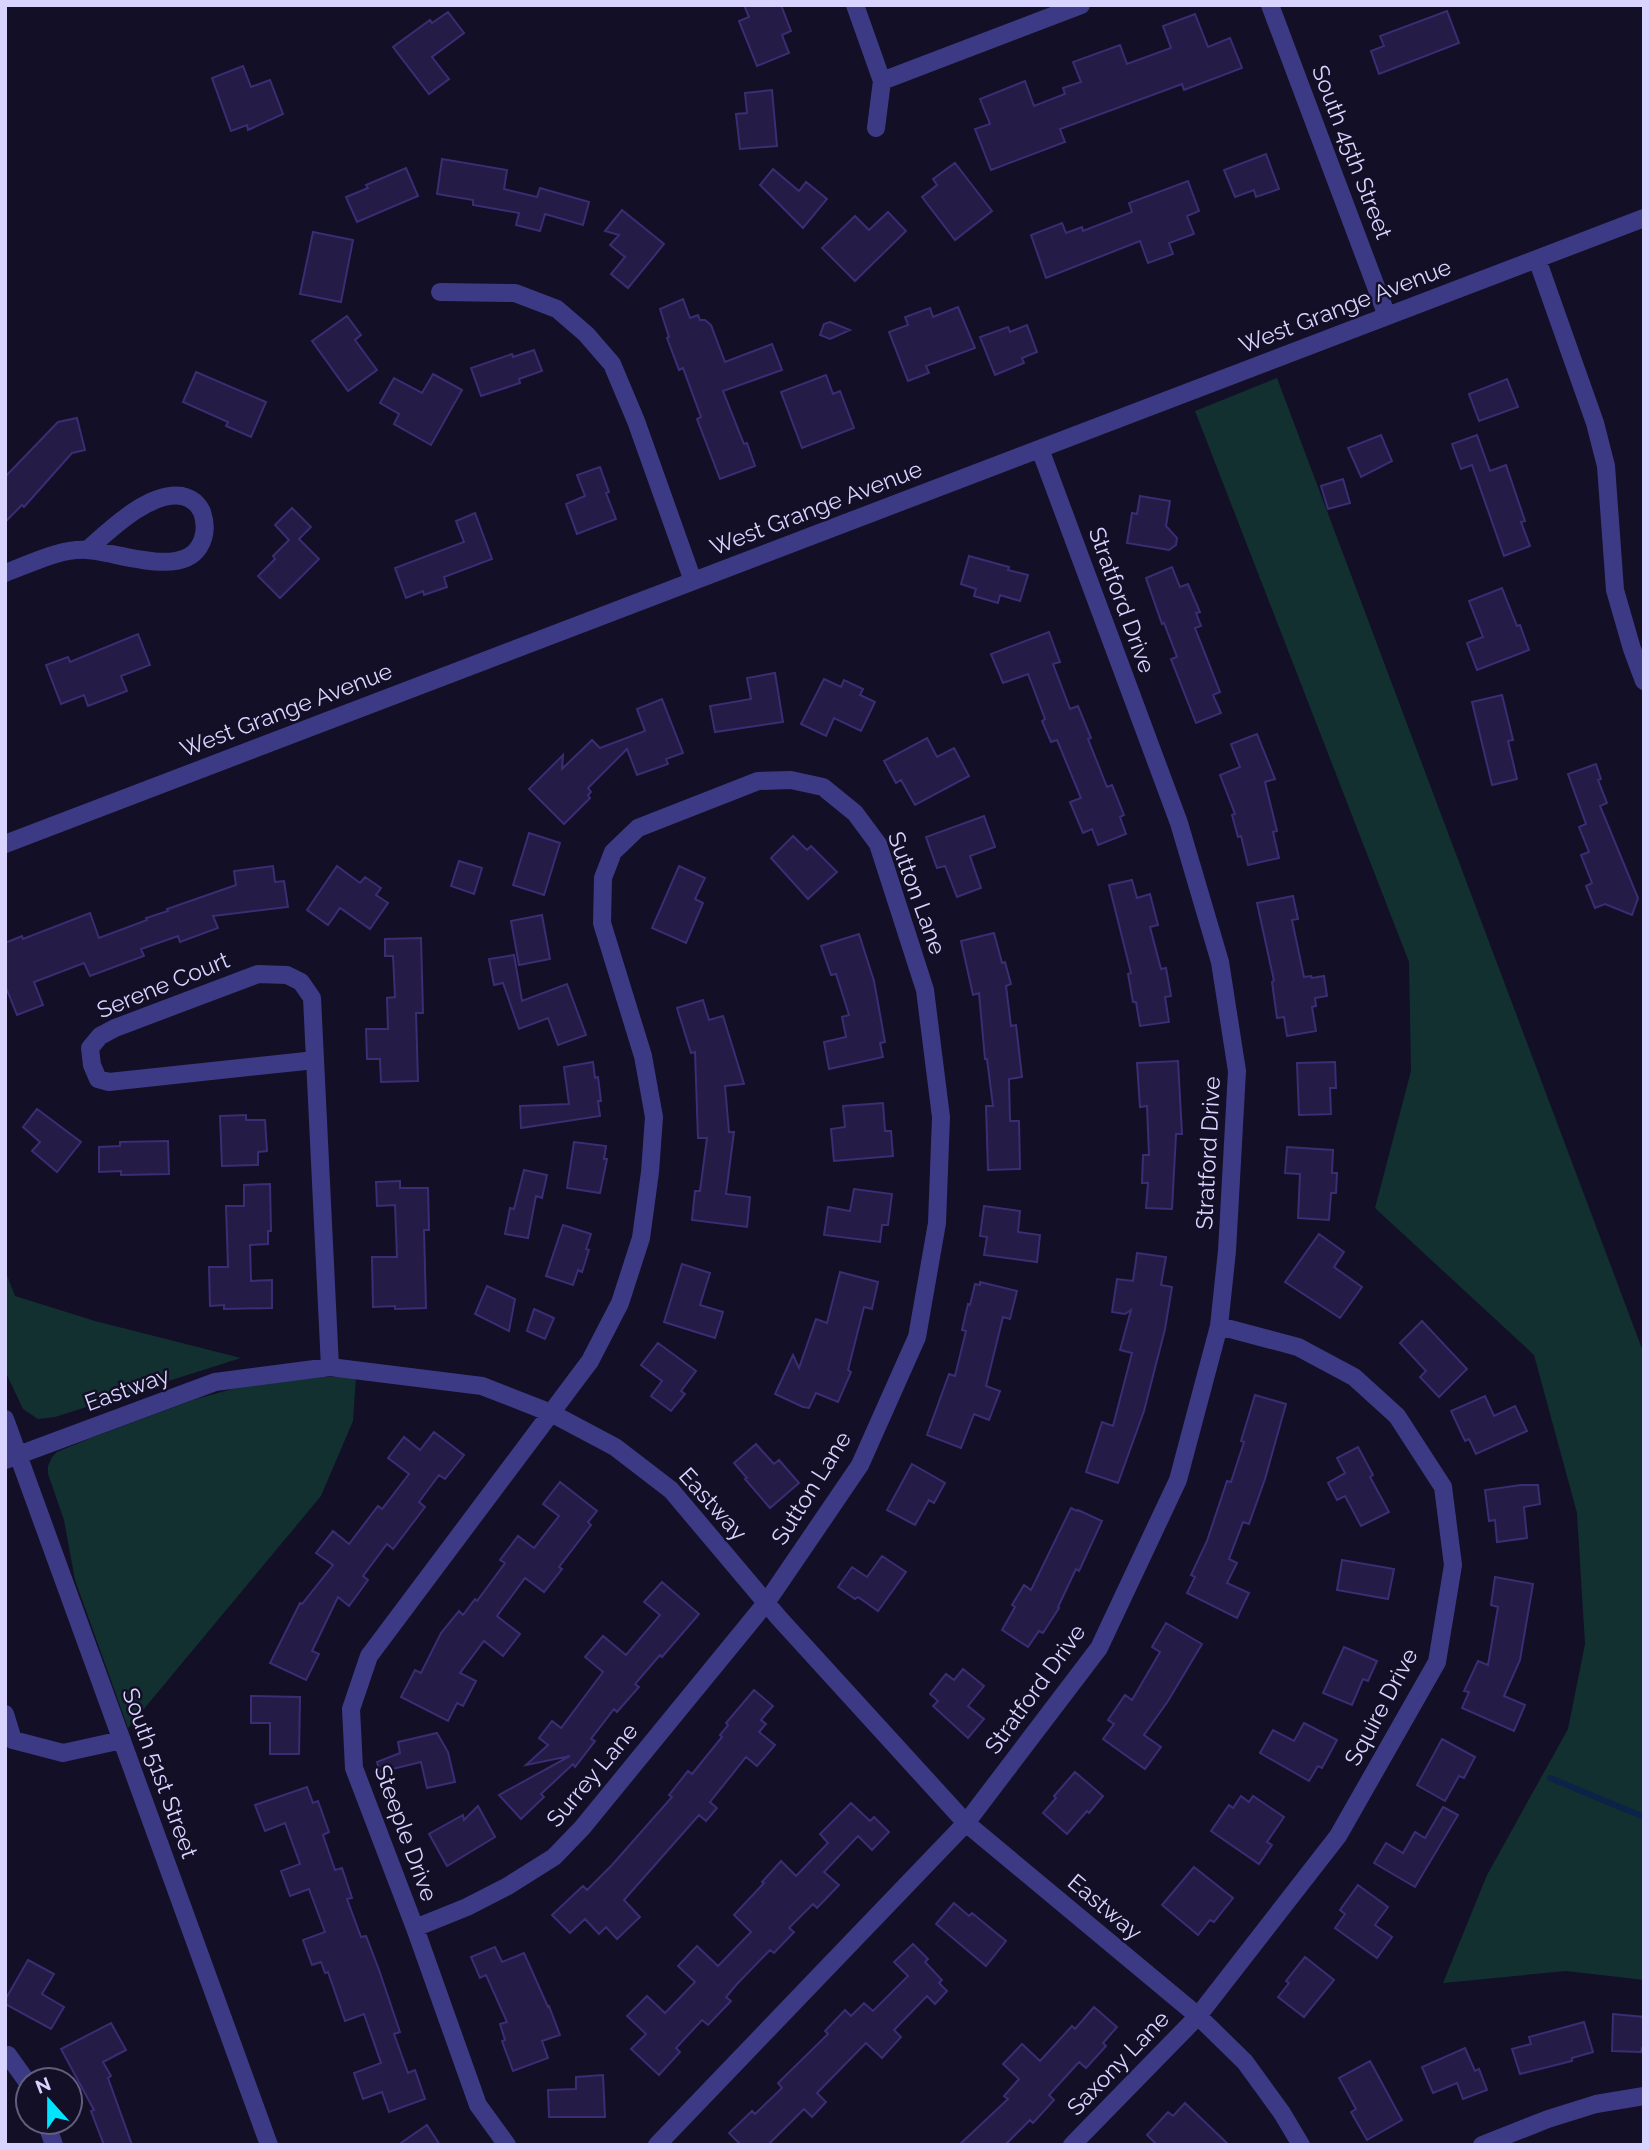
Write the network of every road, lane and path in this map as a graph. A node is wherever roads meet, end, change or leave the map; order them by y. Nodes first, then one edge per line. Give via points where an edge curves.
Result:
1 (855, 5) edge
2 (1081, 5) edge
3 (1270, 5) edge
4 (882, 80) junction
5 (876, 128) dead end
6 (1644, 218) edge
7 (1537, 259) junction
8 (440, 292) dead end
9 (1387, 316) junction
10 (1040, 449) junction
11 (87, 550) junction
12 (5, 573) edge
13 (693, 581) junction
14 (1644, 681) edge
15 (5, 844) edge
16 (315, 1060) junction
17 (1219, 1326) junction
18 (330, 1367) junction
19 (551, 1413) junction
20 (5, 1419) edge
21 (12, 1458) edge
22 (766, 1604) junction
23 (5, 1714) edge
24 (9, 1739) edge
25 (122, 1740) junction
26 (966, 1823) junction
27 (415, 1928) junction
28 (1198, 2016) junction
29 (1644, 2096) edge
30 (269, 2145) edge
31 (507, 2145) edge
32 (657, 2145) edge
33 (1072, 2145) edge
34 (1301, 2145) edge
35 (1482, 2145) edge

1 - 4 street
2 - 4 street
3 - 9 street, South 45th Street
4 - 5 street
6 - 7 street, West Grange Avenue
7 - 9 street, West Grange Avenue
7 - 14 street via 1606,466 1615,590
8 - 13 street via 515,293 557,309 586,334 612,364
9 - 10 street, West Grange Avenue
10 - 13 street, West Grange Avenue
10 - 17 street, Stratford Drive via 1179,823 1220,962 1237,1071
11 - 11 street via 135,511 166,496 189,498 203,515 203,541 196,552 180,559 135,560
11 - 12 street via 64,552
13 - 15 street, West Grange Avenue
16 - 16 street, Serene Court via 312,998 301,982 287,975 258,974 115,1028 90,1048 98,1079 109,1082
16 - 18 street, Serene Court
17 - 26 street, Stratford Drive via 1178,1480 1099,1648
17 - 28 street, Squire Drive via 1298,1347 1354,1377 1397,1416 1443,1487 1453,1565 1437,1662 1338,1836
18 - 19 street, Eastway via 482,1386
18 - 21 street, Eastway via 215,1382
19 - 22 street, Eastway via 615,1447 671,1490
19 - 22 street, Sutton Lane via 590,1361 620,1303 641,1238 650,1172 654,1116 643,1056 602,923 603,878 613,852 638,828 758,782 791,780 823,787 855,813 878,844 925,990 941,1117 937,1223 917,1337 871,1442
19 - 27 street, Steeple Drive via 369,1656 351,1709 354,1768
20 - 21 street, South 51st Street
21 - 25 street, South 51st Street
22 - 26 street, Eastway
22 - 27 street, Surrey Lane via 554,1857 477,1902
23 - 24 street
24 - 25 street via 63,1753
25 - 30 street, South 51st Street
26 - 28 street, Eastway
26 - 32 street
27 - 31 street, Steeple Drive via 478,2105
28 - 33 street, Saxony Lane
28 - 34 street, Eastway via 1245,2062
29 - 35 street via 1596,2104

